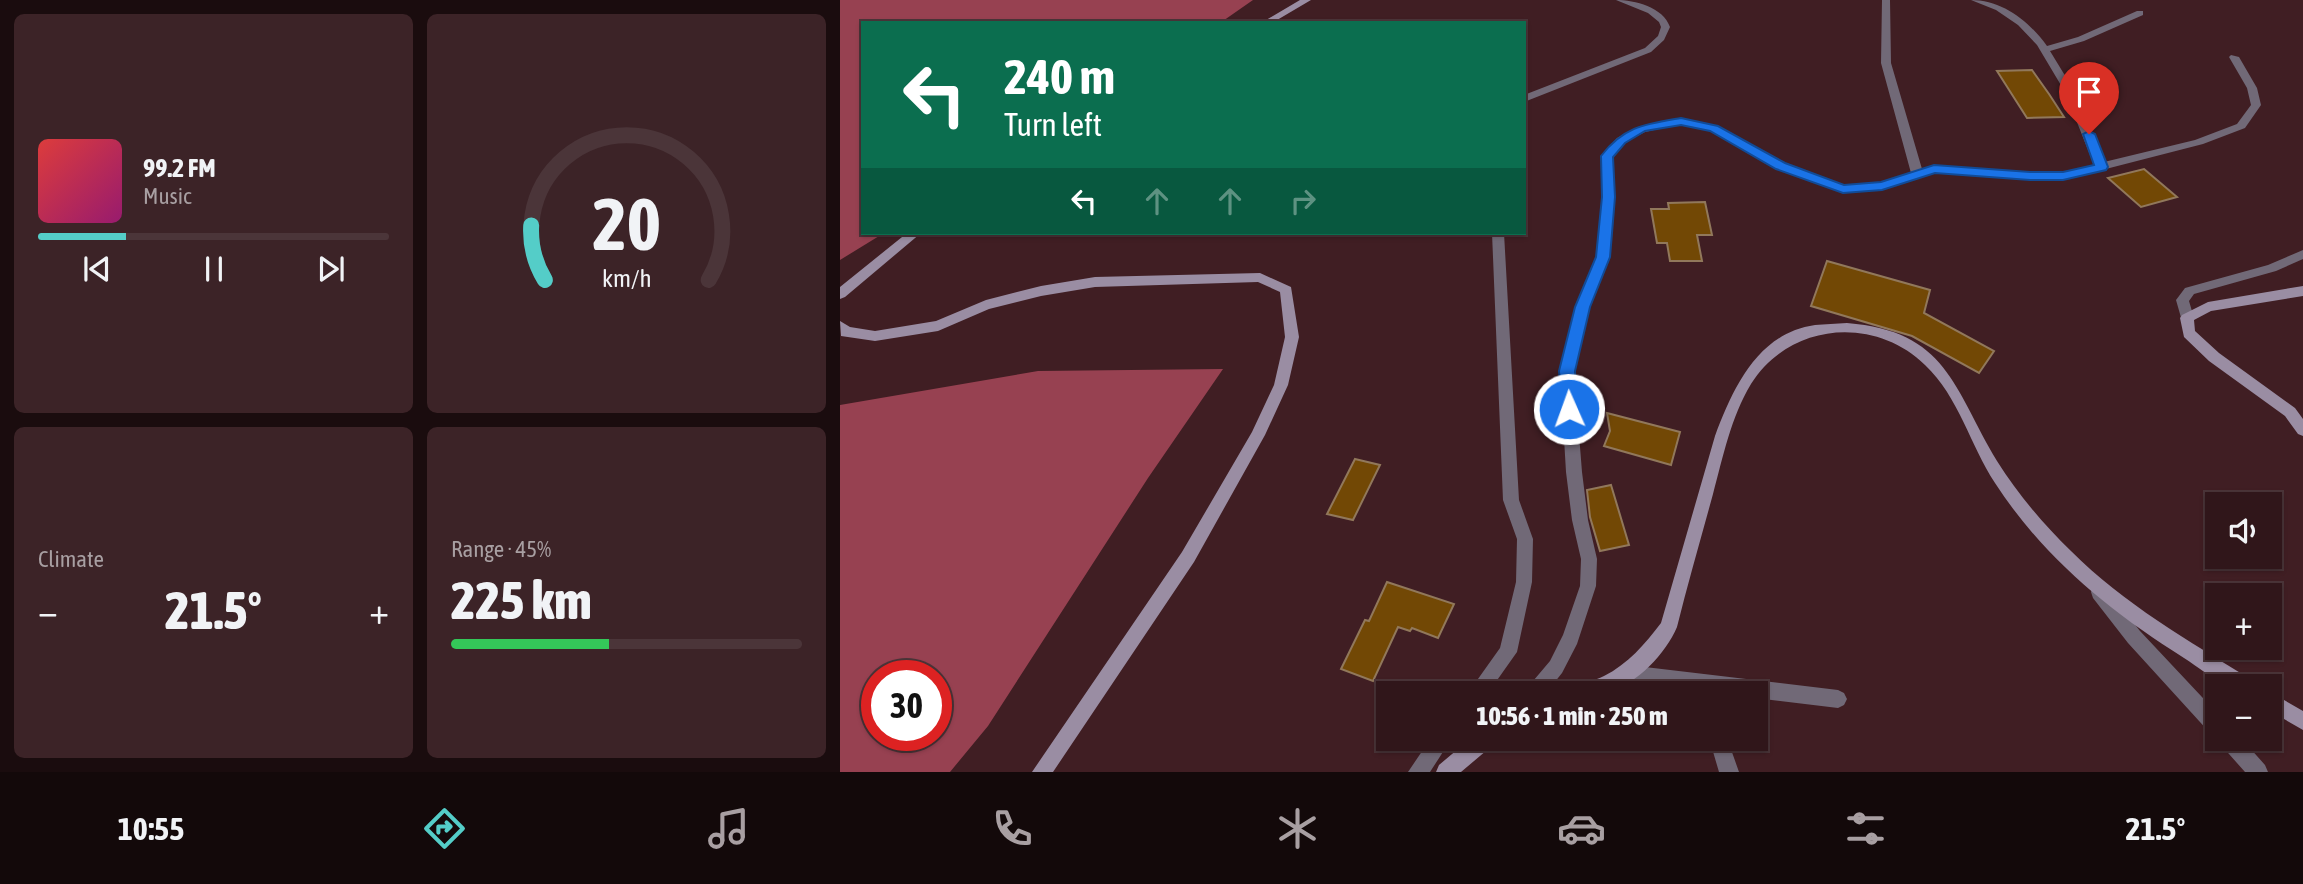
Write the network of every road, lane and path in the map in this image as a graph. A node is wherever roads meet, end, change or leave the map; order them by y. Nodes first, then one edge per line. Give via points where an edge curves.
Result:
1 (1307, 0) edge
2 (1620, 0) edge
3 (1886, 0) edge
4 (1978, 0) edge
5 (2140, 13) dead end
6 (1269, 21) edge
7 (2044, 50) junction
8 (2234, 57) dead end
9 (1526, 98) edge
10 (2101, 167) junction
11 (1917, 173) junction
12 (913, 235) edge
13 (1498, 235) edge
14 (2303, 254) edge
15 (2303, 291) edge
16 (840, 294) edge
17 (2187, 318) junction
18 (840, 326) edge
19 (2303, 430) edge
20 (2094, 586) junction
21 (1628, 674) junction
22 (2227, 674) edge
23 (1486, 681) edge
24 (1544, 681) edge
25 (1610, 681) edge
26 (1660, 681) edge
27 (1768, 693) edge
28 (1838, 699) dead end
29 (2282, 708) edge
30 (2205, 713) edge
31 (2303, 721) edge
32 (1433, 751) edge
33 (1471, 751) edge
34 (1722, 751) edge
35 (2239, 751) edge
36 (1042, 772) edge
37 (1418, 772) edge
38 (1446, 772) edge
39 (1729, 772) edge
40 (2258, 772) edge

1 - 6 street
2 - 9 street via 1663,20 1664,35 1648,50
3 - 11 street via 1886,63
4 - 7 street via 2019,22
5 - 7 street
7 - 10 street via 2072,93
8 - 10 street via 2256,105 2241,126 2199,142
10 - 11 street via 2063,176 1934,169
11 - 24 street via 1882,186 1843,189 1780,166 1714,129 1681,121 1642,128 1621,140 1607,156 1603,257 1582,307 1567,371 1574,472 1589,559 1588,586 1571,638
12 - 16 street
13 - 23 street via 1511,500 1525,540 1524,582 1508,652
14 - 17 street via 2272,268 2190,291 2182,300
15 - 17 street via 2208,307
17 - 19 street via 2189,333 2290,412
18 - 36 street via 846,332 875,336 938,326 986,305 1095,282 1260,277 1286,290 1292,337 1281,385 1258,435 1188,556
20 - 21 street via 1993,468 1942,373 1915,346 1872,329 1829,327 1794,335 1763,358 1738,392 1668,627 1655,648
20 - 22 street
20 - 30 street
21 - 25 street
21 - 26 street
27 - 28 street
29 - 31 street
32 - 37 street
33 - 38 street
34 - 39 street
35 - 40 street

